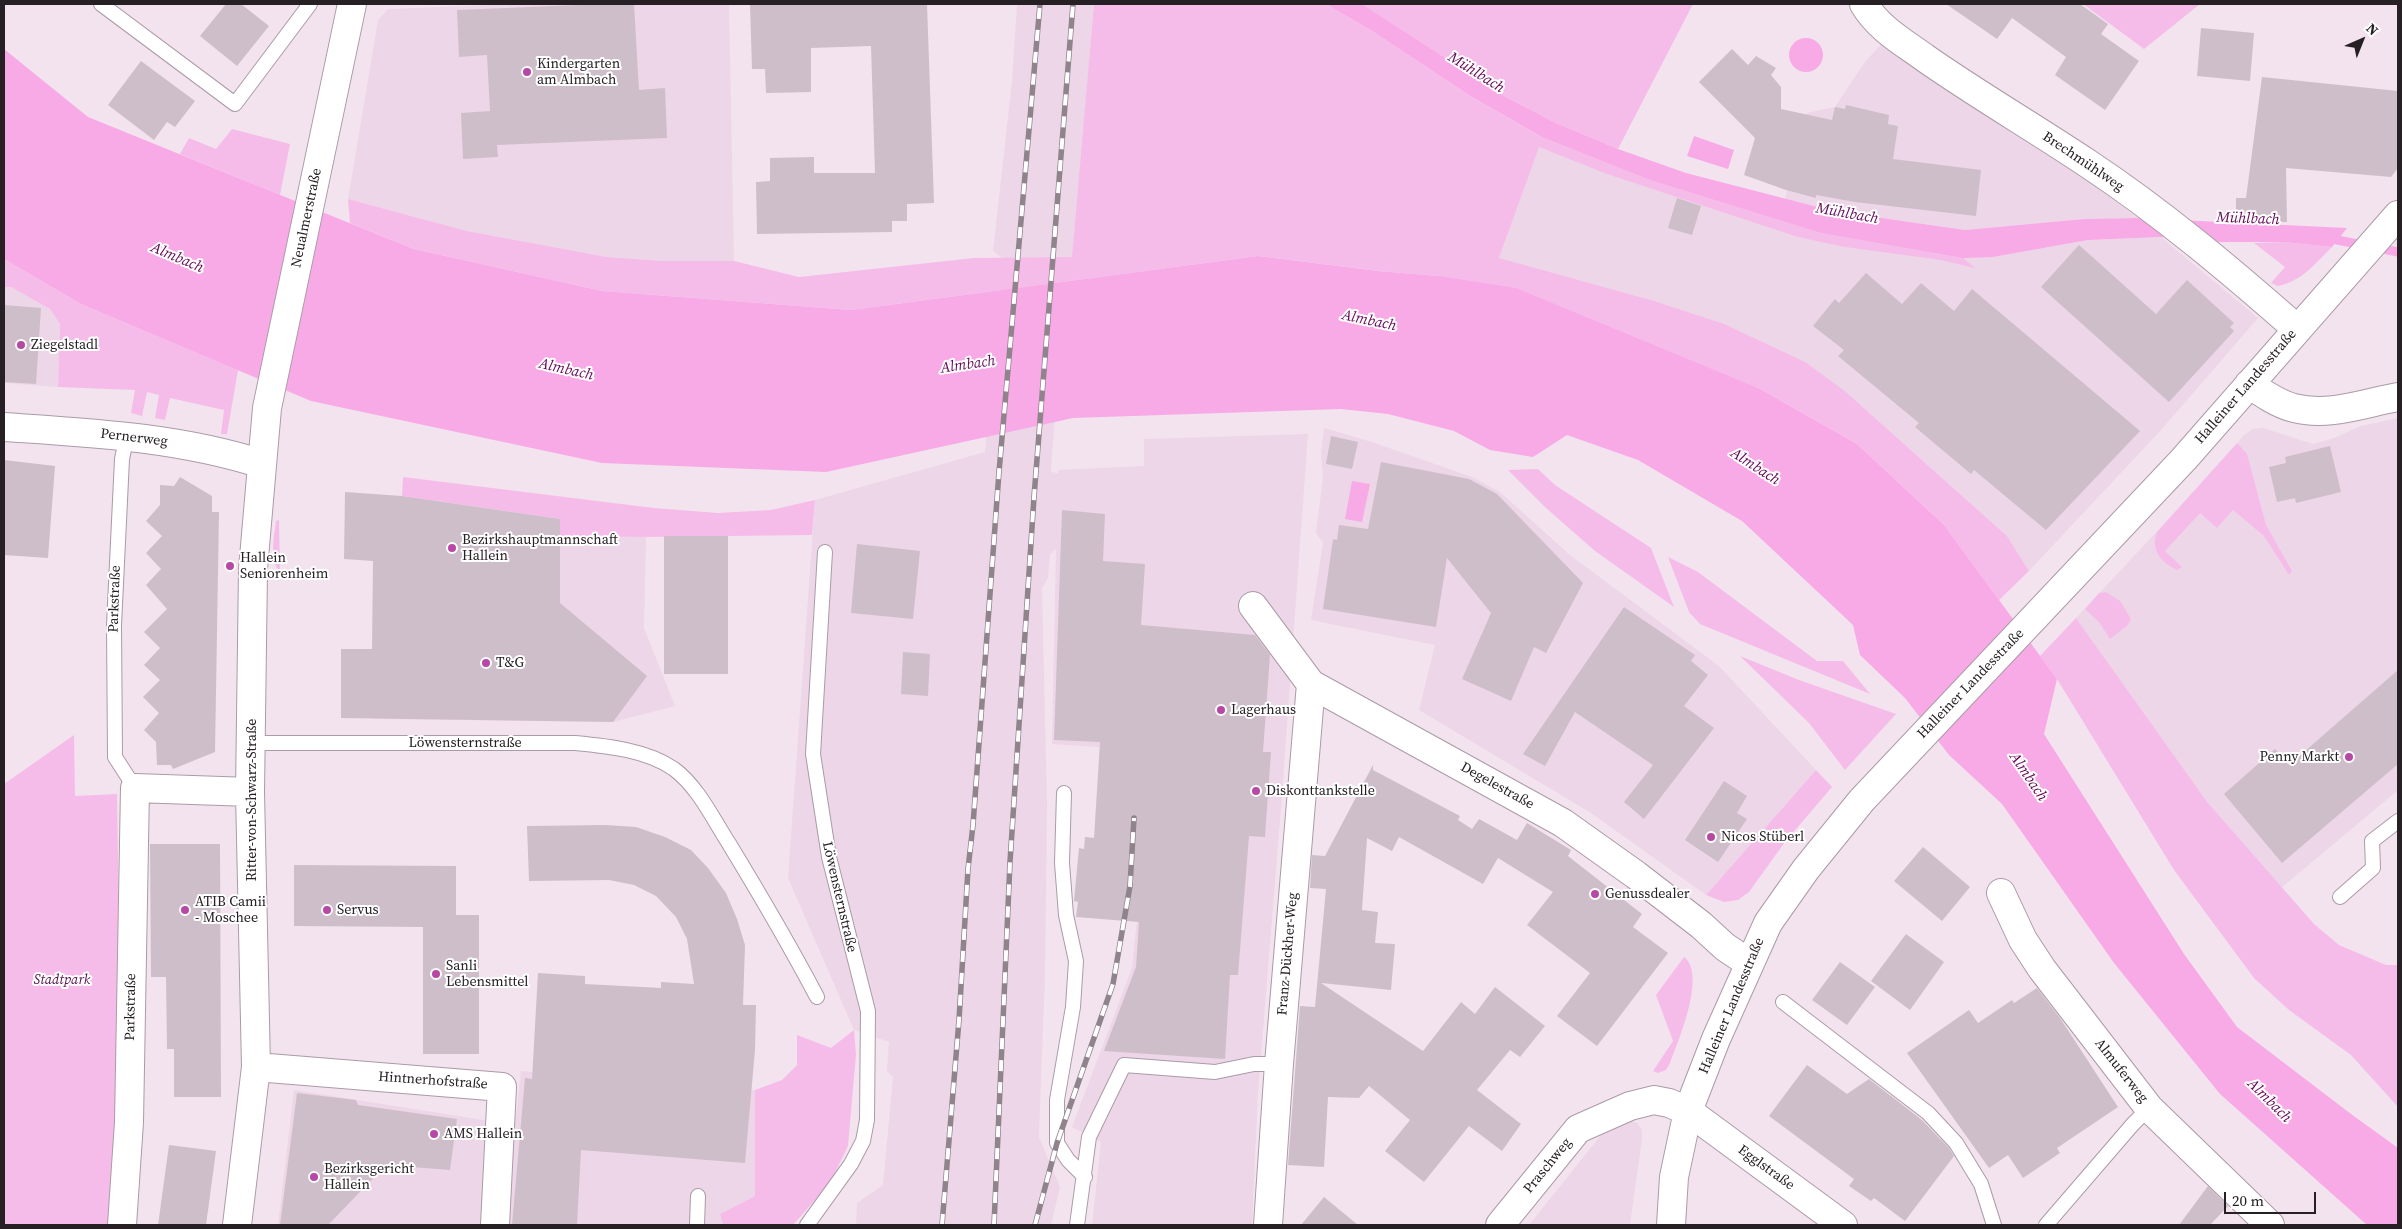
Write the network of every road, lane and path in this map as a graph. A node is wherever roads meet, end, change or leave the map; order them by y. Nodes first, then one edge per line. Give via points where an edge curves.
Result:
1 (101, 4) edge
2 (310, 4) edge
3 (352, 4) edge
4 (1864, 4) edge
5 (2394, 220) edge
6 (2297, 329) junction
7 (2249, 384) junction
8 (2398, 397) edge
9 (266, 421) joint
10 (4, 427) edge
11 (127, 435) junction
12 (262, 464) junction
13 (825, 552) dead end
14 (1253, 606) dead end
15 (1311, 684) junction
16 (252, 743) junction
17 (135, 788) junction
18 (250, 792) junction
19 (1064, 793) dead end
20 (2398, 821) edge
21 (2001, 893) dead end
22 (2340, 897) dead end
23 (1750, 962) junction
24 (817, 997) dead end
25 (1782, 1002) dead end
26 (1279, 1064) junction
27 (256, 1067) junction
28 (2149, 1108) junction
29 (1688, 1112) junction
30 (1084, 1177) junction
31 (698, 1196) dead end
32 (122, 1225) edge
33 (237, 1225) edge
34 (495, 1225) edge
35 (697, 1225) edge
36 (807, 1225) edge
37 (1077, 1225) edge
38 (1268, 1225) edge
39 (1500, 1225) edge
40 (1670, 1225) edge
41 (1843, 1225) edge
42 (1994, 1225) edge
43 (2046, 1225) edge
44 (2270, 1225) edge

1 - 2 lane via 235,104
3 - 9 street, Neualmerstraße
4 - 6 street, Brechmühlweg via 1879,25 1948,74 2088,163 2155,212
5 - 6 street, Halleiner Landesstraße
6 - 7 street, Halleiner Landesstraße
7 - 8 street via 2293,408 2315,411 2343,409
7 - 23 street, Halleiner Landesstraße via 2184,459 1862,800 1806,869 1768,923
9 - 12 street, Ritter-von-Schwarz-Straße
10 - 11 street, Pernerweg
11 - 12 street, Pernerweg via 228,453
11 - 17 lane, Parkstraße via 122,459 114,625 115,757
12 - 16 street, Ritter-von-Schwarz-Straße via 253,569
13 - 36 lane, Löwensternstraße via 813,754 829,857 868,1011 867,1120 863,1141 851,1164
14 - 15 street, Degelestraße
15 - 23 street, Degelestraße via 1563,823 1701,925 1725,947
15 - 26 street, Franz-Dückher-Weg
16 - 18 street, Ritter-von-Schwarz-Straße
16 - 24 lane, Löwensternstraße via 575,743 616,746 665,765 695,790 772,913
17 - 18 street
17 - 32 street, Parkstraße via 128,1122
18 - 27 street, Ritter-von-Schwarz-Straße
19 - 30 lane via 1062,863 1066,915 1076,961 1073,1007 1057,1100 1057,1143
20 - 22 lane via 2372,841 2373,868
21 - 28 street, Almuferweg via 2023,940 2042,970
23 - 29 street, Halleiner Landesstraße
25 - 42 lane via 1928,1113 1956,1143 1981,1184
26 - 30 lane via 1254,1064 1214,1072 1124,1064 1089,1136
26 - 38 street, Franz-Dückher-Weg
27 - 33 street, Ritter-von-Schwarz-Straße
27 - 34 street, Hintnerhofstraße via 502,1087
28 - 43 lane
28 - 44 street, Almuferweg
29 - 39 street, Praschweg via 1669,1102 1654,1100 1630,1106 1578,1129
29 - 40 street, Halleiner Landesstraße via 1674,1177
29 - 41 street, Egglstraße
30 - 37 lane
31 - 35 lane

